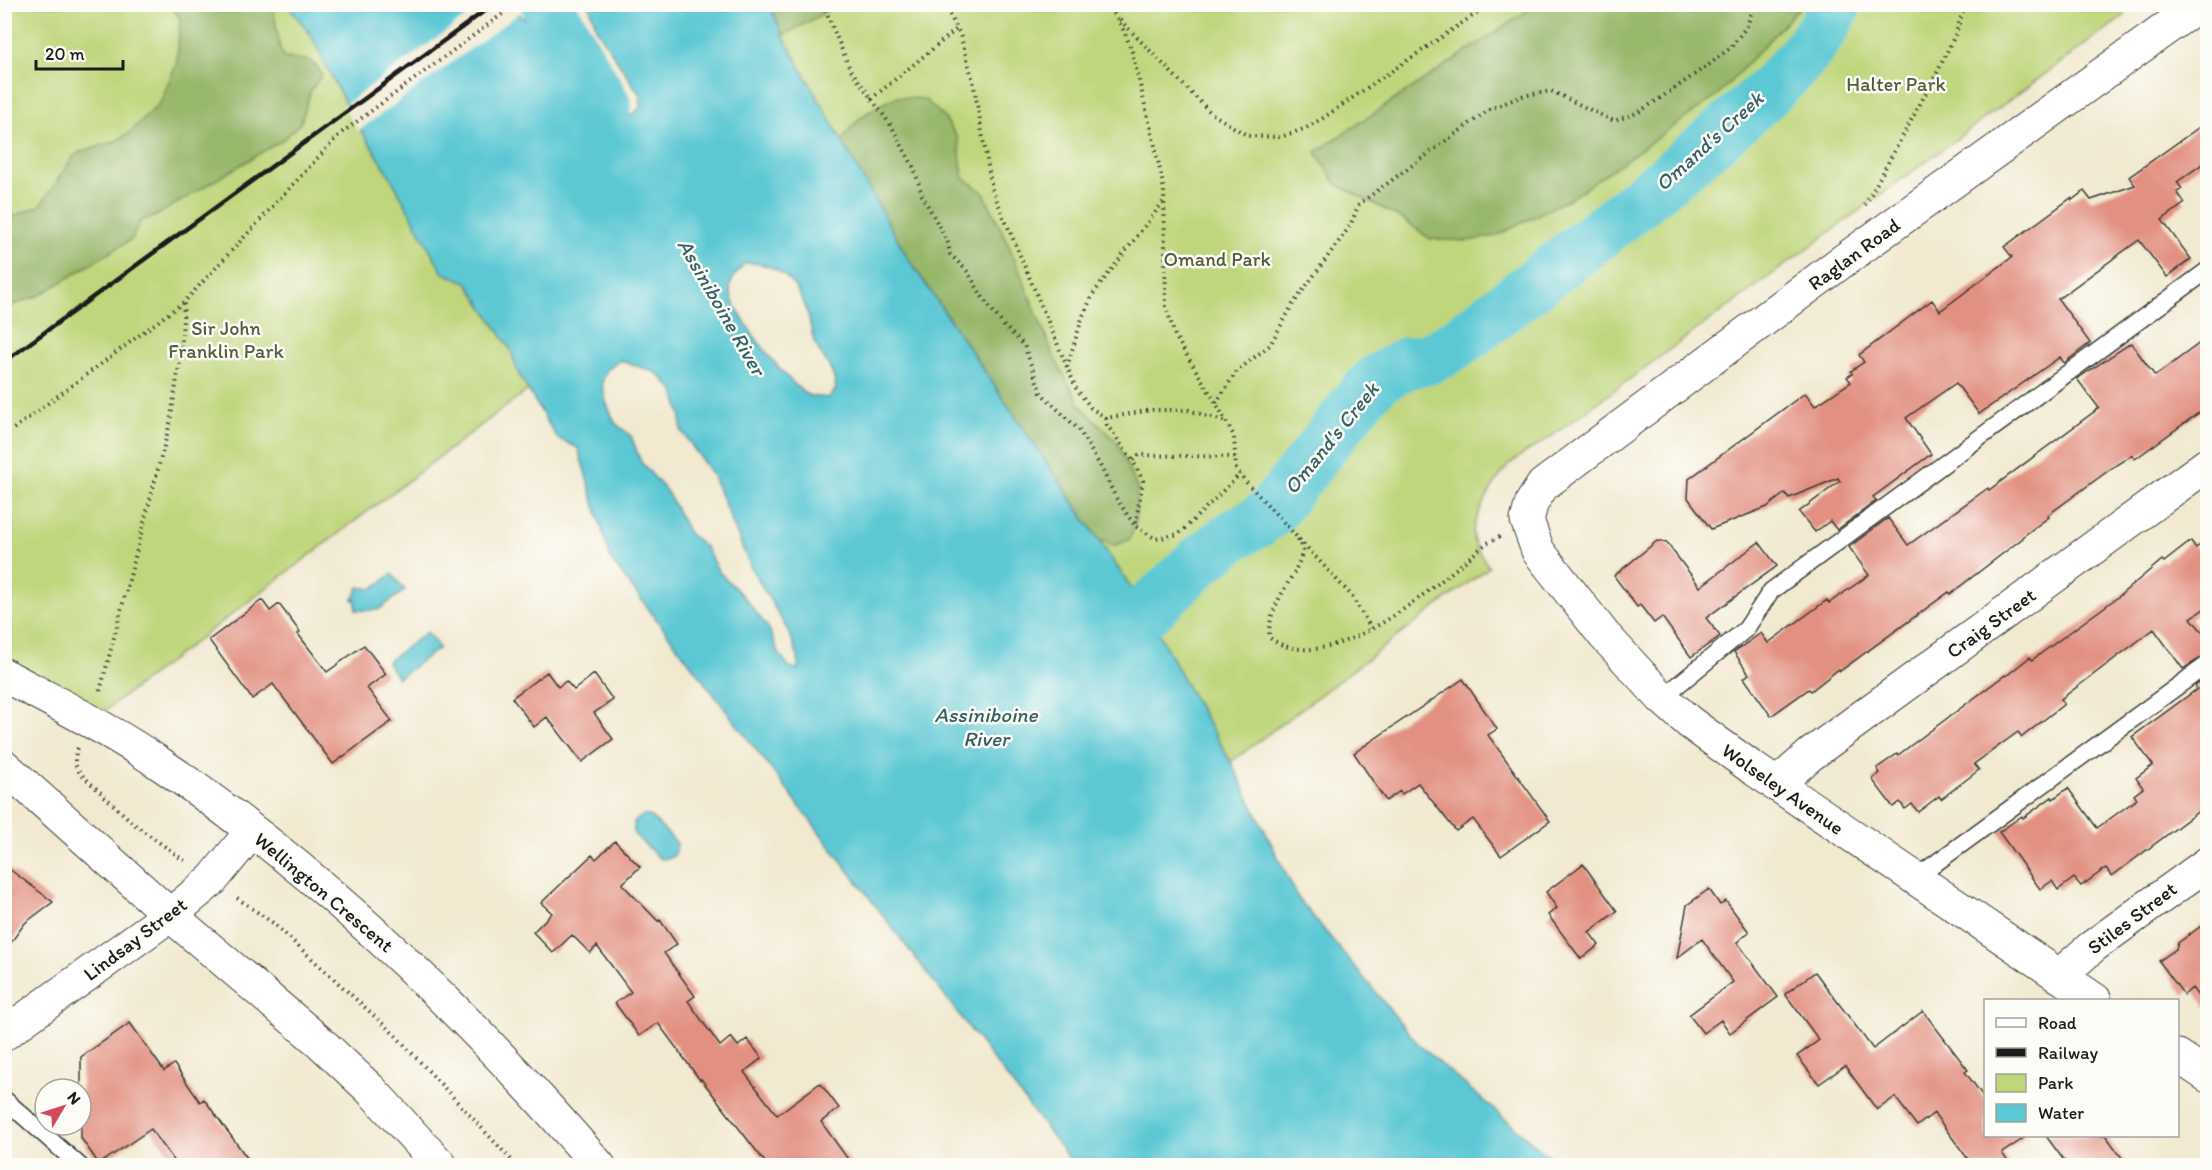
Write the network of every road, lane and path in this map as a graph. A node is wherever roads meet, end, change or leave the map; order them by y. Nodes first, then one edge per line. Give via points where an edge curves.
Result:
1 (516, 4) edge
2 (823, 4) edge
3 (944, 4) edge
4 (1106, 4) edge
5 (1490, 4) edge
6 (1754, 4) edge
7 (1965, 4) edge
8 (2200, 4) edge
9 (1115, 15) junction
10 (957, 29) junction
11 (871, 99) junction
12 (1164, 200) junction
13 (1861, 213) dead end
14 (2208, 270) edge
15 (184, 303) junction
16 (1067, 368) junction
17 (1216, 403) junction
18 (1106, 418) junction
19 (1227, 423) junction
20 (4, 436) edge
21 (1235, 458) junction
22 (1133, 461) junction
23 (2208, 464) edge
24 (1240, 474) junction
25 (1527, 520) junction
26 (1135, 526) junction
27 (1295, 532) junction
28 (1371, 628) junction
29 (2208, 664) edge
30 (4, 675) edge
31 (1662, 698) junction
32 (90, 721) junction
33 (4, 766) edge
34 (1776, 785) junction
35 (252, 831) junction
36 (2208, 863) edge
37 (1914, 879) junction
38 (212, 880) junction
39 (170, 915) junction
40 (2059, 976) junction
41 (2094, 999) edge
42 (4, 1034) edge
43 (2179, 1057) edge
44 (2208, 1076) edge
45 (4, 1100) edge
46 (582, 1160) edge
47 (80, 1166) edge
48 (441, 1166) edge
49 (517, 1166) edge

1 - 15 path via 340,134
2 - 11 path via 850,69
3 - 10 path
4 - 9 path
5 - 9 path via 1323,118 1281,137 1248,136 1211,113
6 - 17 path via 1747,26 1731,47 1637,113 1614,121 1551,91 1522,96 1490,110 1359,204 1350,226 1293,304 1270,345 1237,371
7 - 13 path via 1934,79
8 - 25 street, Raglan Road via 1849,256 1543,485
9 - 12 path via 1125,33 1144,96
10 - 11 path
10 - 16 path via 973,81 992,189
11 - 26 path via 892,127 914,168 922,195 950,254 968,272 1004,326 1024,345 1041,393 1079,430
12 - 16 path via 1093,294
12 - 17 path via 1166,306 1175,336
14 - 31 lane via 1771,591 1746,629
15 - 20 path
15 - 32 path via 170,423 117,634
16 - 18 path via 1091,408
17 - 19 path
18 - 19 path via 1152,410 1188,410
18 - 22 path
19 - 21 path via 1234,436
21 - 22 path via 1138,455
21 - 24 path
22 - 26 path via 1143,481
23 - 34 street, Craig Street via 1810,755
24 - 26 path via 1179,534 1156,539
24 - 27 path
25 - 28 path via 1487,543 1406,608
25 - 31 street, Wolseley Avenue via 1538,551 1553,572
27 - 28 path via 1351,595
27 - 28 path via 1303,551 1271,615 1270,638 1298,650 1321,649
29 - 37 lane
30 - 32 street, Wellington Crescent
31 - 34 street, Wolseley Avenue
32 - 35 street, Wellington Crescent via 161,763
32 - 38 path via 74,756 76,769 134,824
33 - 39 street
34 - 37 street, Wolseley Avenue
35 - 38 street, Lindsay Street
35 - 46 street, Wellington Crescent via 397,954 499,1056
36 - 40 street, Stiles Street via 2092,947
37 - 40 street, Wolseley Avenue
38 - 39 street, Lindsay Street
38 - 49 path via 273,923 396,1036
39 - 42 street, Lindsay Street
39 - 48 street via 321,1043
40 - 41 street, Wolseley Avenue
43 - 44 street
45 - 47 lane

